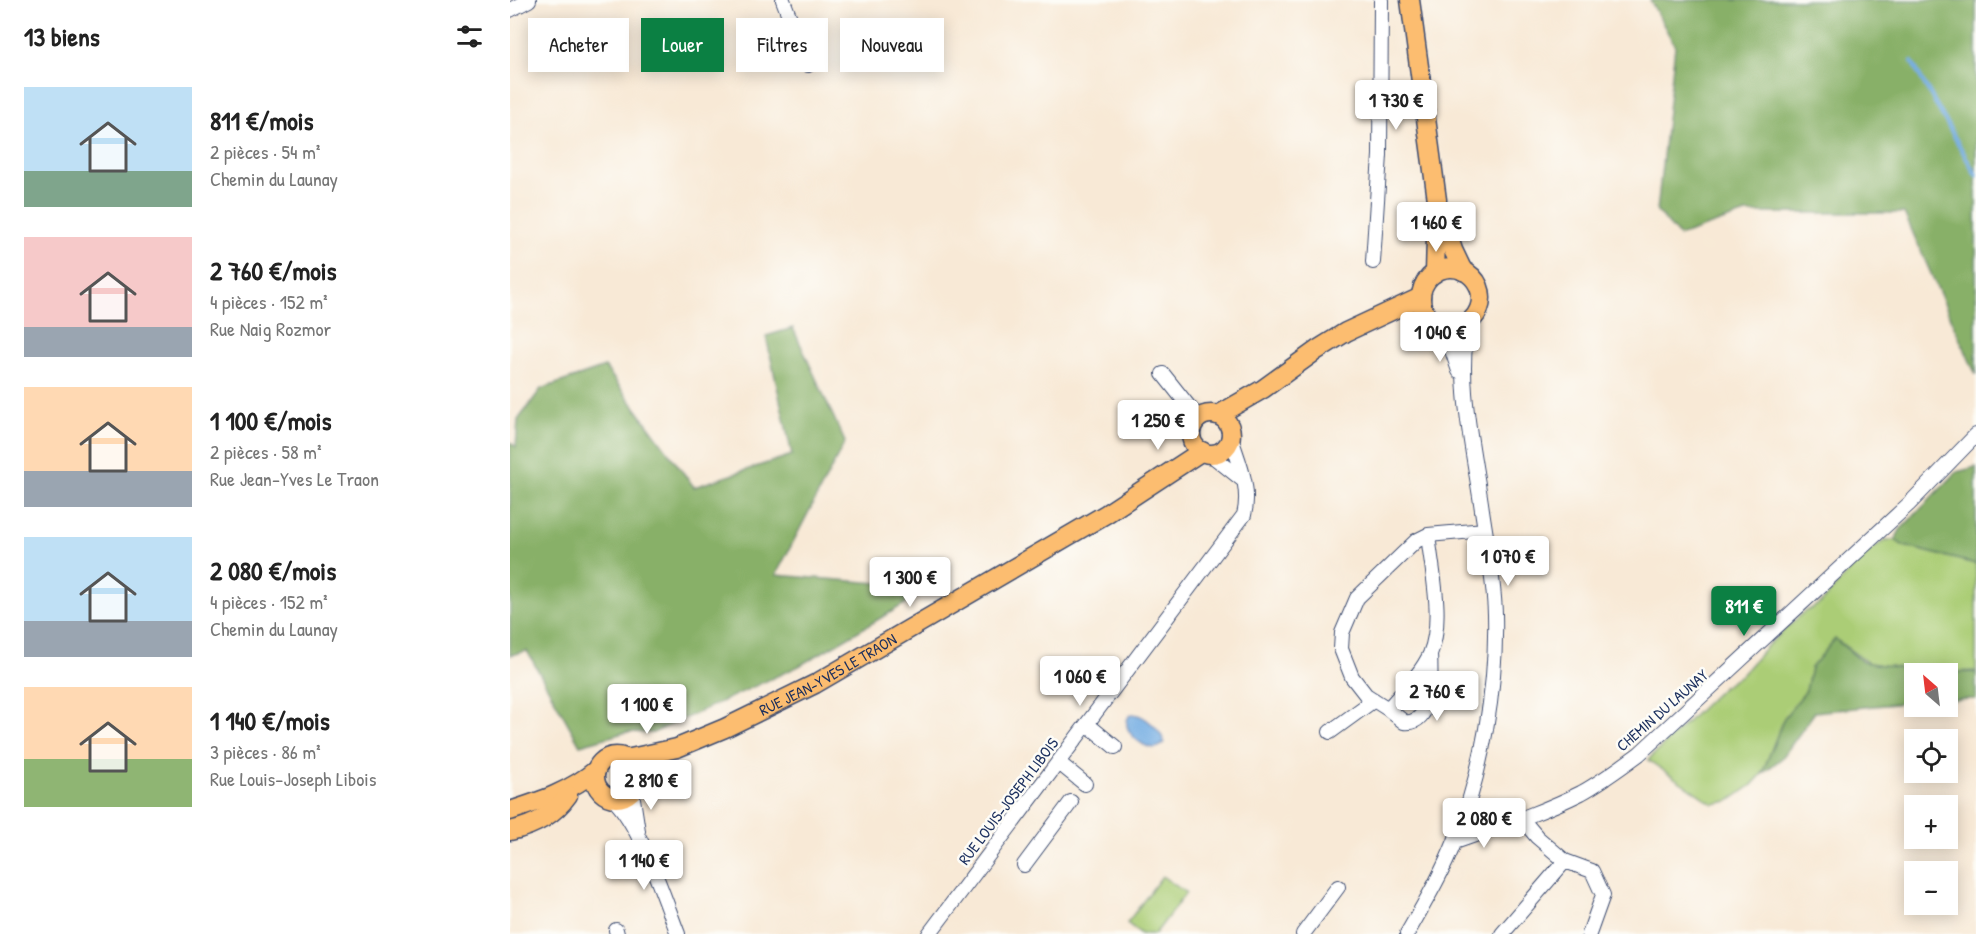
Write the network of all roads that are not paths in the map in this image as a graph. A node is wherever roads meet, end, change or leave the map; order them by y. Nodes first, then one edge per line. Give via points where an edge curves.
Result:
1 (529, 0) edge
2 (783, 0) edge
3 (1381, 0) edge
4 (1410, 0) edge
5 (510, 10) edge
6 (790, 18) edge
7 (1437, 200) junction
8 (1373, 262) dead end
9 (1463, 271) junction
10 (1435, 273) junction
11 (1421, 297) junction
12 (1428, 317) junction
13 (1469, 321) junction
14 (1373, 322) junction
15 (1444, 327) junction
16 (1163, 374) dead end
17 (1465, 388) junction
18 (1263, 389) junction
19 (1218, 415) junction
20 (1198, 418) junction
21 (1231, 433) junction
22 (1976, 435) edge
23 (1201, 447) junction
24 (1244, 481) junction
25 (1485, 530) junction
26 (1428, 535) junction
27 (1430, 654) junction
28 (1374, 700) junction
29 (1388, 709) junction
30 (1087, 724) junction
31 (1330, 732) dead end
32 (1115, 747) dead end
33 (677, 748) junction
34 (626, 759) junction
35 (1058, 762) junction
36 (596, 770) junction
37 (634, 784) junction
38 (1085, 784) dead end
39 (606, 795) junction
40 (561, 796) junction
41 (1071, 802) dead end
42 (510, 812) edge
43 (1465, 814) junction
44 (1521, 818) junction
45 (1502, 825) junction
46 (510, 831) edge
47 (638, 836) junction
48 (1455, 842) junction
49 (1565, 861) junction
50 (1024, 864) dead end
51 (1338, 887) dead end
52 (678, 934) edge
53 (929, 934) edge
54 (1303, 934) edge
55 (1407, 934) edge
56 (1502, 934) edge
57 (1589, 934) edge

1 - 5 street
2 - 6 street
3 - 8 street via 1380,155
4 - 7 main road
7 - 9 main road
7 - 10 main road
9 - 10 main road via 1454,268
9 - 13 main road via 1471,276 1480,293 1478,312
10 - 11 main road
11 - 12 main road
11 - 14 main road
12 - 14 main road
12 - 15 main road
13 - 15 main road
13 - 17 street via 1464,343
14 - 18 main road via 1346,332
15 - 17 street
16 - 20 street
17 - 25 street
18 - 19 main road
18 - 21 main road
19 - 20 main road
19 - 21 main road via 1224,418
20 - 23 main road via 1191,428
21 - 23 main road via 1221,451
21 - 24 street, RUE LOUIS-JOSEPH LIBOIS
22 - 44 street, CHEMIN DU LAUNAY via 1909,504 1657,740 1611,775
23 - 24 street
23 - 33 main road, RUE JEAN-YVES LE TRAON via 1106,514 815,684
24 - 30 street, RUE LOUIS-JOSEPH LIBOIS via 1244,515
25 - 26 street
25 - 43 street via 1495,613 1494,660 1490,703
26 - 27 street via 1437,622
26 - 28 street via 1416,541 1357,598 1342,633 1341,650 1352,677
27 - 29 street
27 - 29 street via 1431,677 1426,710 1421,717 1417,722 1404,722
28 - 29 street
28 - 31 street
30 - 32 street
30 - 35 street, RUE LOUIS-JOSEPH LIBOIS
33 - 34 main road, RUE JEAN-YVES LE TRAON
33 - 37 main road
34 - 36 main road via 609,758
34 - 37 main road via 632,763
35 - 38 street
35 - 53 street, RUE LOUIS-JOSEPH LIBOIS
36 - 39 main road via 596,785
36 - 40 main road
37 - 39 main road via 625,796
37 - 47 street
39 - 40 main road
39 - 47 street via 624,812
40 - 42 main road
40 - 46 main road via 551,815
41 - 50 street
43 - 45 street
43 - 48 street
44 - 45 street, CHEMIN DU LAUNAY
44 - 49 street
45 - 48 street, CHEMIN DU LAUNAY
47 - 52 street
48 - 55 street
49 - 56 street
49 - 57 street via 1592,871 1603,895
51 - 54 street

